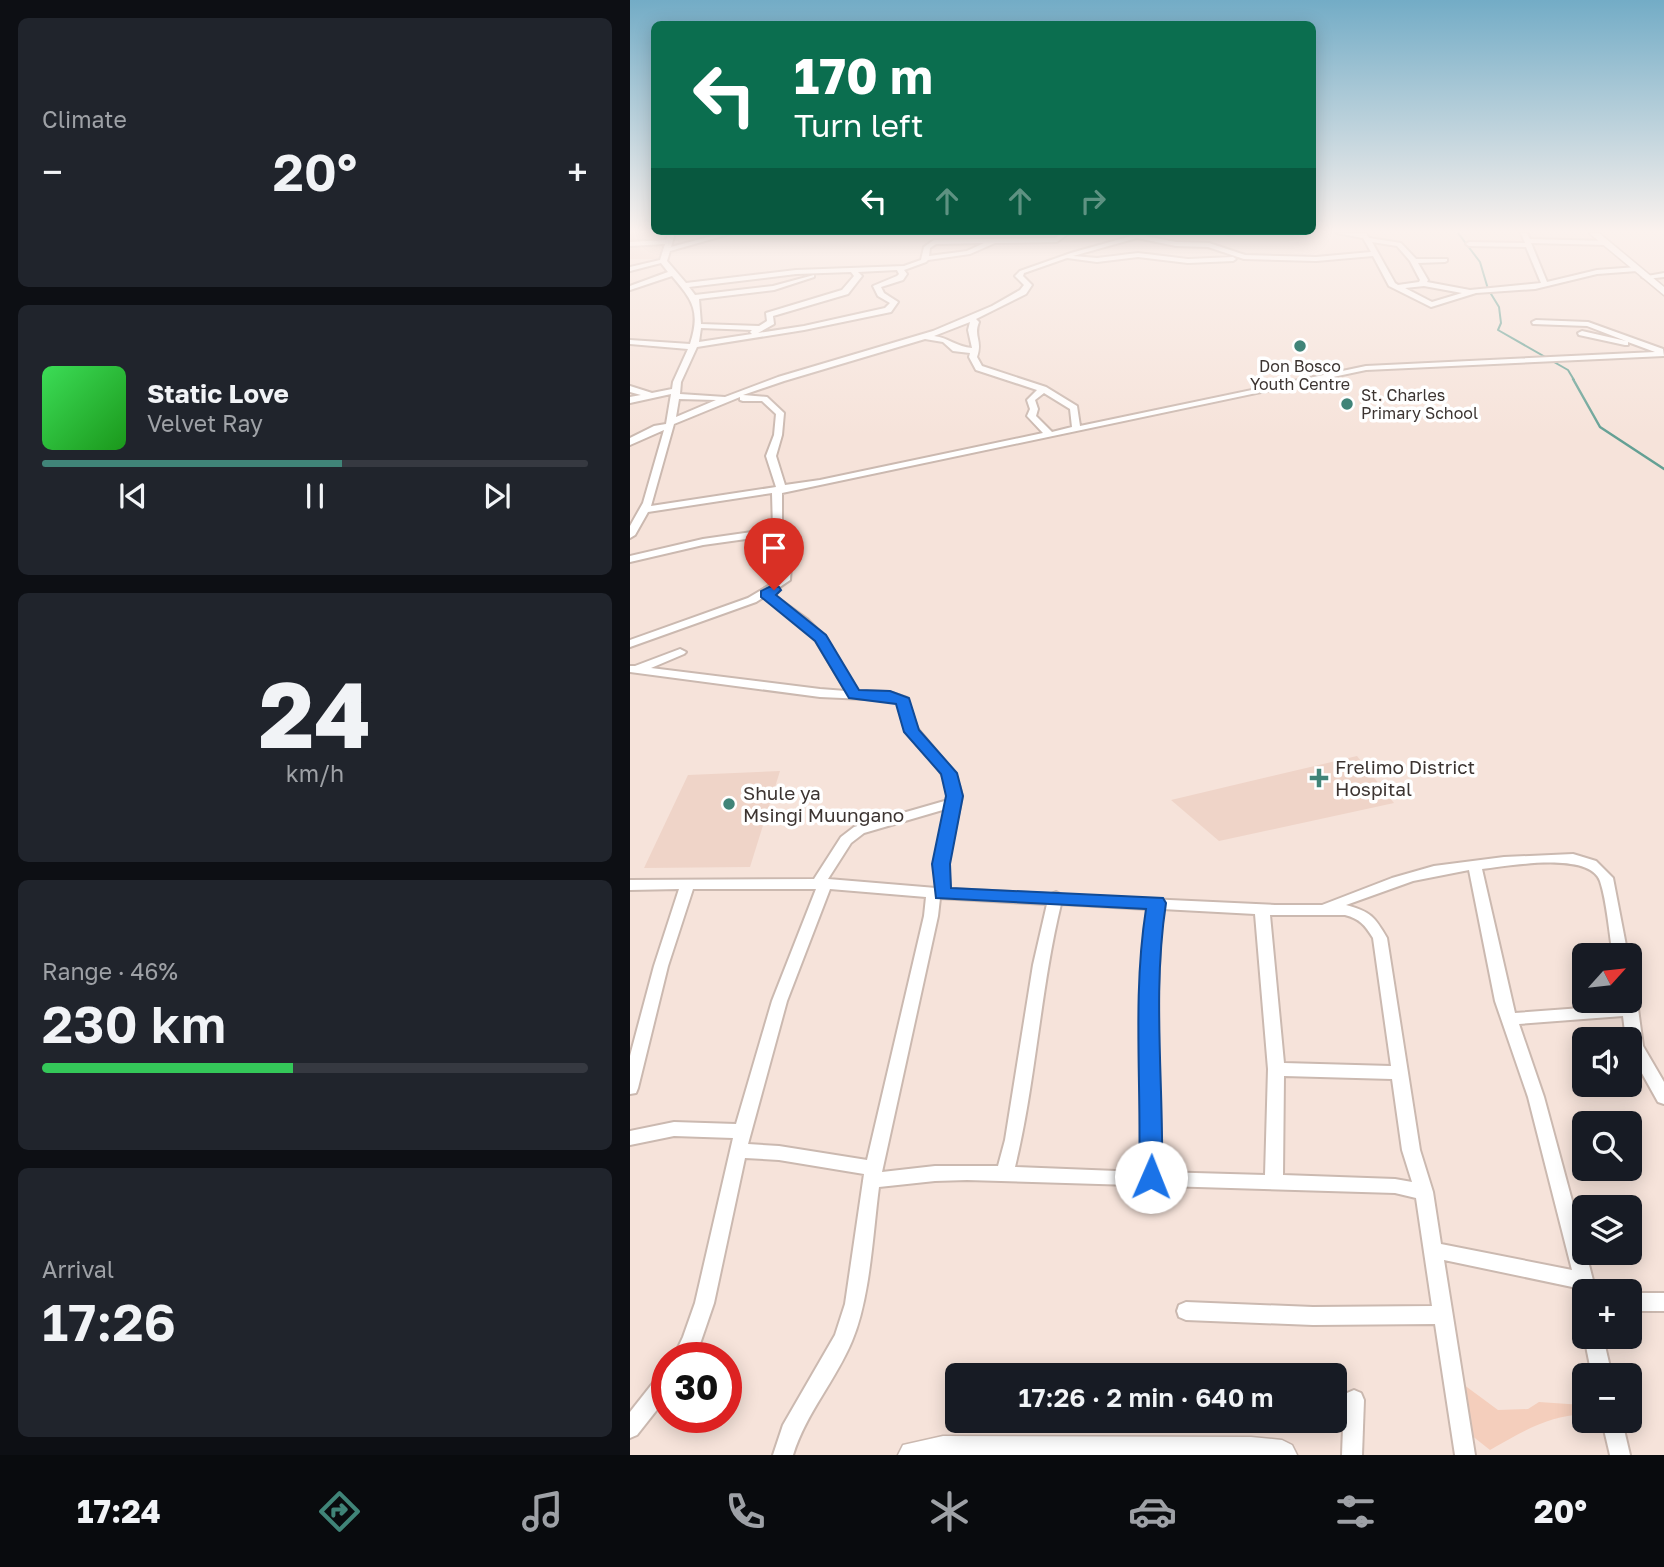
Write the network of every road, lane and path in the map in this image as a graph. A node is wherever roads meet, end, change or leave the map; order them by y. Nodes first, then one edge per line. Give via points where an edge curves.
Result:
1 (697, 301) edge
2 (713, 301) edge
3 (815, 301) edge
4 (892, 301) edge
5 (1008, 301) edge
6 (1418, 301) edge
7 (1448, 301) edge
8 (705, 308) junction
9 (970, 318) junction
10 (1536, 322) dead end
11 (696, 326) junction
12 (761, 328) junction
13 (1582, 333) dead end
14 (922, 336) junction
15 (748, 337) junction
16 (630, 342) edge
17 (1595, 342) dead end
18 (1614, 342) junction
19 (1640, 344) junction
20 (693, 346) junction
21 (974, 351) junction
22 (1664, 353) edge
23 (630, 389) edge
24 (1043, 389) junction
25 (676, 394) junction
26 (653, 396) junction
27 (734, 398) junction
28 (630, 400) edge
29 (671, 424) junction
30 (1076, 428) junction
31 (1049, 434) junction
32 (630, 442) edge
33 (779, 490) junction
34 (643, 512) junction
35 (630, 516) edge
36 (778, 530) junction
37 (630, 535) edge
38 (630, 559) edge
39 (766, 594) junction
40 (652, 637) junction
41 (630, 644) edge
42 (680, 652) dead end
43 (630, 654) edge
44 (633, 669) edge
45 (854, 694) junction
46 (953, 803) junction
47 (1475, 866) junction
48 (688, 884) junction
49 (822, 884) junction
50 (630, 885) edge
51 (938, 894) junction
52 (1056, 897) junction
53 (1156, 903) junction
54 (1262, 909) junction
55 (1322, 909) junction
56 (1618, 943) edge
57 (1572, 1012) edge
58 (1631, 1013) edge
59 (1509, 1019) junction
60 (1276, 1069) junction
61 (1400, 1073) junction
62 (630, 1088) edge
63 (1664, 1097) edge
64 (743, 1131) junction
65 (630, 1138) edge
66 (738, 1150) junction
67 (1005, 1174) junction
68 (873, 1175) junction
69 (1151, 1177) junction
70 (1274, 1181) junction
71 (1424, 1192) junction
72 (1433, 1251) junction
73 (1583, 1279) edge
74 (1572, 1283) edge
75 (1642, 1301) edge
76 (1664, 1302) edge
77 (1186, 1311) dead end
78 (1444, 1315) junction
79 (689, 1342) edge
80 (1353, 1400) dead end
81 (651, 1401) edge
82 (630, 1428) edge
83 (1615, 1433) edge
84 (944, 1453) edge
85 (783, 1455) edge
86 (913, 1455) edge
87 (1282, 1455) edge
88 (1352, 1455) edge
89 (1465, 1455) edge
90 (1620, 1455) edge

1 - 8 street
2 - 8 street
3 - 12 street via 769,315 771,322
4 - 15 street via 888,310
5 - 9 street
6 - 7 street via 1434,306
8 - 11 street
9 - 14 street
9 - 21 street via 975,322
10 - 19 street via 1588,324
11 - 12 street
11 - 20 street
12 - 15 street
13 - 18 street
14 - 21 street
14 - 27 street
15 - 20 street
16 - 20 street
17 - 18 street
18 - 19 street
19 - 22 street
20 - 25 street
21 - 24 street via 972,357 979,368
22 - 30 street via 1366,368
23 - 26 street
24 - 30 street via 1074,408
24 - 31 street via 1030,402 1031,416
25 - 26 street
25 - 27 street
25 - 29 street
26 - 28 street
27 - 29 street
27 - 33 street via 764,399 780,413 771,456
29 - 32 street
29 - 34 street
30 - 31 street
31 - 33 street
33 - 34 street
33 - 36 street
34 - 35 street
34 - 37 street
36 - 38 street
36 - 39 street via 785,580
39 - 40 street
39 - 45 street via 821,639
40 - 41 street
40 - 43 street via 649,646
42 - 44 street
44 - 45 street
45 - 46 street via 903,701 912,732 949,773
46 - 49 street via 859,830 846,840
46 - 51 street
47 - 55 street via 1419,874
47 - 56 street via 1545,857 1584,861 1606,878
47 - 59 street
48 - 49 street
48 - 50 street
48 - 62 street via 661,966
49 - 51 street
49 - 64 street via 774,1015
51 - 52 street
51 - 68 street
52 - 53 street
52 - 67 street via 1038,984 1020,1115
53 - 54 street
53 - 69 street via 1147,1003
54 - 55 street
54 - 60 street
55 - 61 street via 1360,914 1380,938
57 - 59 street
58 - 63 street via 1635,1046
59 - 73 street via 1536,1097
60 - 61 street
60 - 70 street
61 - 71 street via 1410,1150
64 - 65 street via 674,1129
64 - 66 street
66 - 68 street via 779,1153
66 - 79 street via 705,1301
67 - 68 street
67 - 69 street
68 - 85 street via 856,1292 844,1338 790,1432
69 - 70 street
70 - 71 street via 1395,1185
71 - 72 street
72 - 74 street
72 - 78 street
75 - 76 street
77 - 78 street
78 - 89 street
80 - 88 street
81 - 82 street
83 - 90 street
84 - 86 street
84 - 87 street

